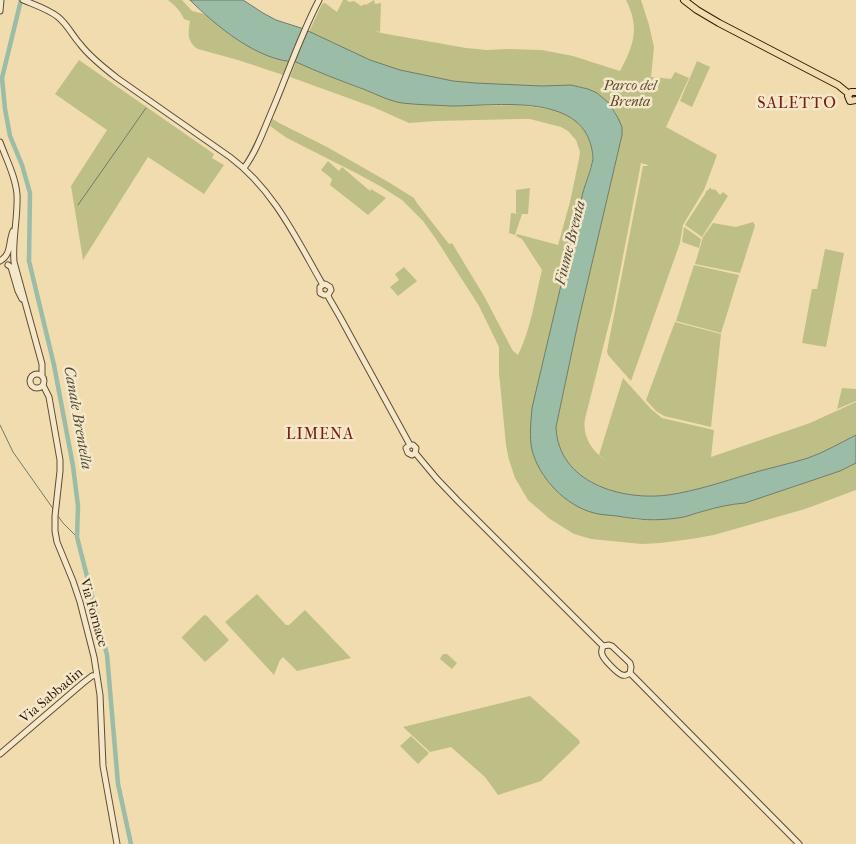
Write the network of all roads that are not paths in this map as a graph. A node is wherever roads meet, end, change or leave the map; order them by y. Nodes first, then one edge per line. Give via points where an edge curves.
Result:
1 (1, 0) edge
2 (23, 0) edge
3 (319, 0) edge
4 (684, 0) edge
5 (0, 11) edge
6 (856, 92) edge
7 (849, 94) junction
8 (856, 100) edge
9 (0, 142) edge
10 (244, 168) junction
11 (15, 229) junction
12 (0, 261) edge
13 (14, 262) junction
14 (0, 265) edge
15 (8, 265) junction
16 (29, 316) junction
17 (40, 373) junction
18 (41, 387) junction
19 (603, 646) junction
20 (630, 674) junction
21 (97, 675) junction
22 (0, 754) edge
23 (117, 844) edge
24 (799, 844) edge

1 - 5 street
2 - 10 street via 59,17 80,45 117,78
3 - 10 street via 251,159
4 - 7 main road via 719,23 838,85
6 - 7 main road
7 - 8 main road via 850,100
9 - 11 street, Via Fornace via 14,178 17,197
10 - 19 street via 281,212 323,285 330,287 329,298 410,445 416,448 415,453 450,493
11 - 12 street via 10,237 9,253
11 - 13 street, Via Fornace
12 - 13 street
13 - 15 street
13 - 16 street, Via Fornace
14 - 15 street
15 - 16 street
16 - 17 street, Via Fornace via 42,364
17 - 18 street, Via Fornace via 44,380
17 - 18 street, Via Fornace via 31,376 30,381 32,387
18 - 21 street, Via Fornace via 49,397 60,460 54,524 80,602
19 - 20 street via 612,646 630,663
19 - 20 street via 602,656 622,675
20 - 24 street
21 - 22 street, Via Sabbadin via 83,683
21 - 23 street, Via Fornace via 103,766

